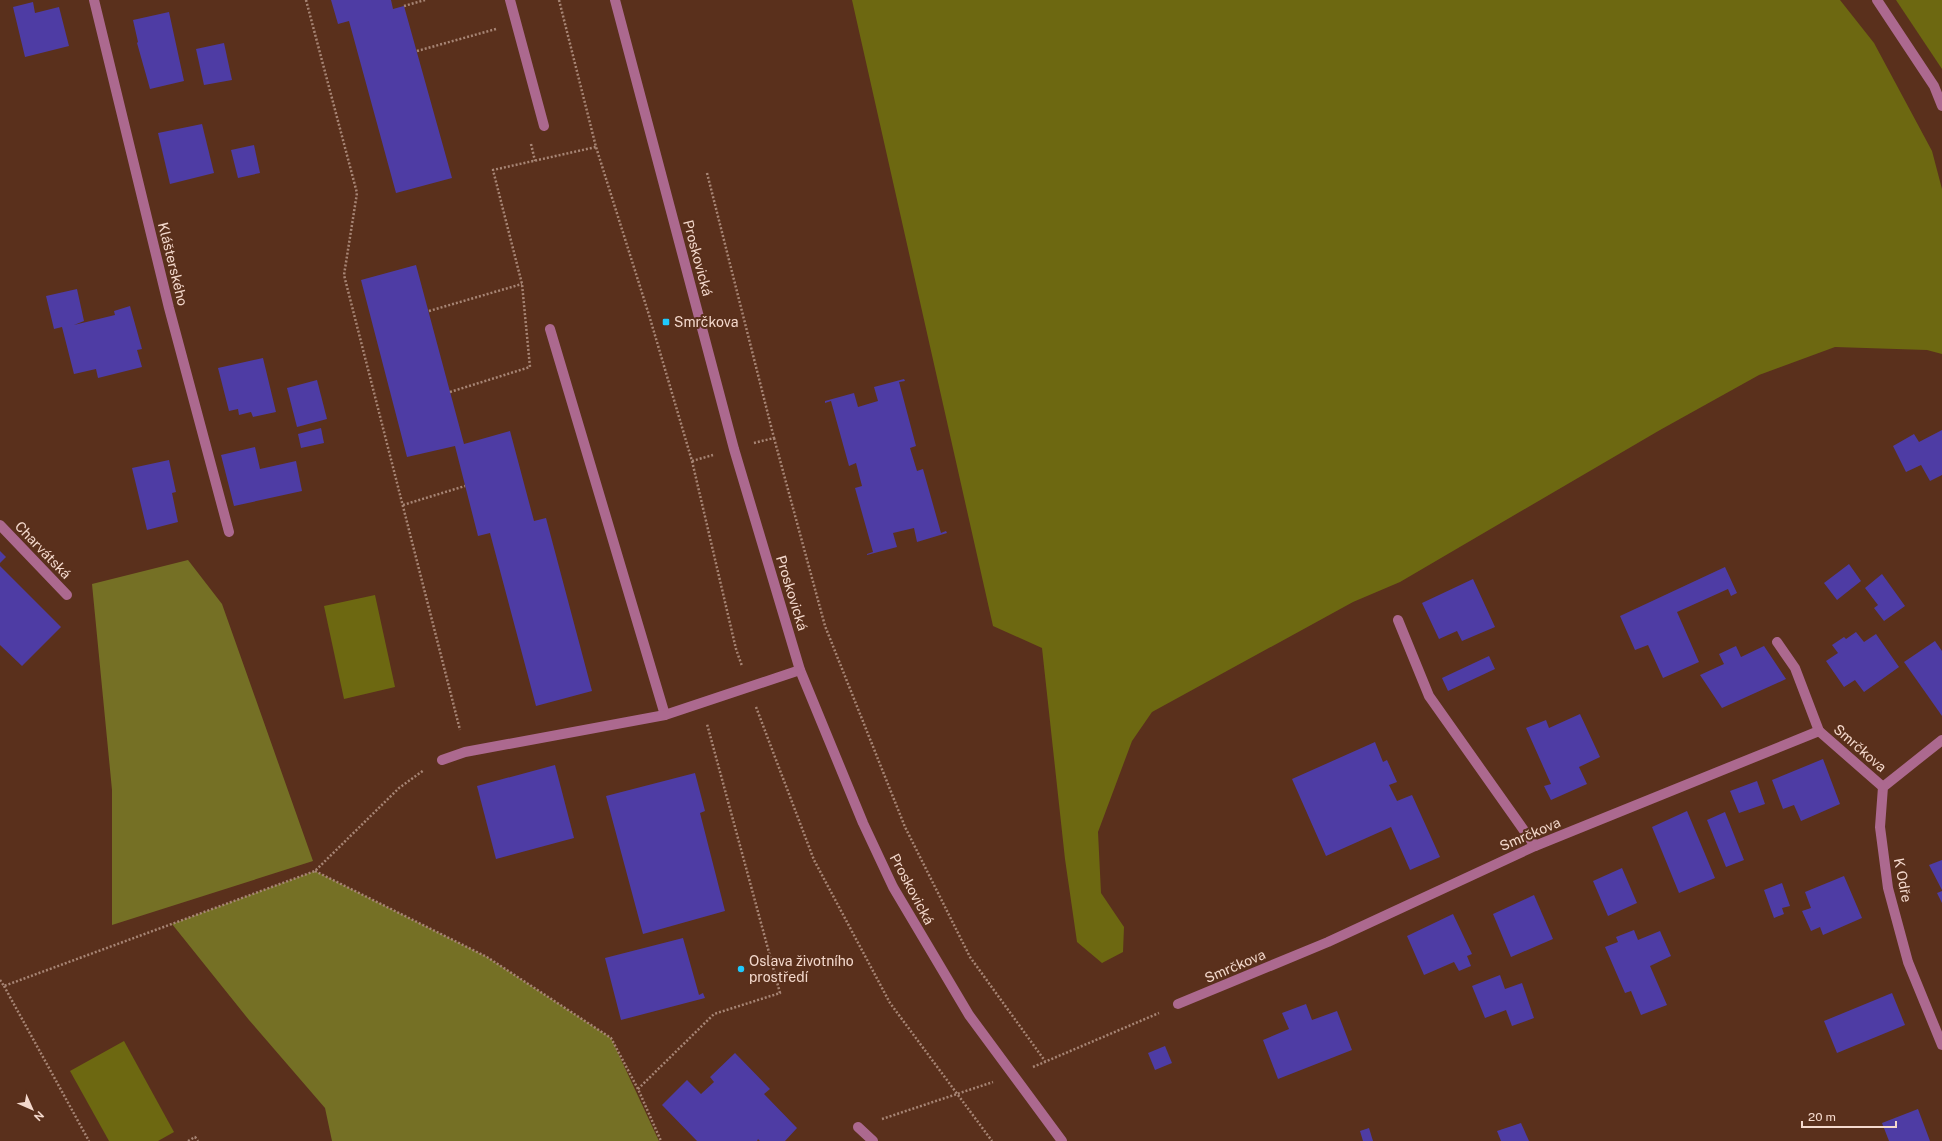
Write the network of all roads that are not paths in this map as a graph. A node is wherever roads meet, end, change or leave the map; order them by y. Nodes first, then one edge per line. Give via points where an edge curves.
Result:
1 (94, 0) edge
2 (510, 0) edge
3 (615, 0) edge
4 (1877, 0) edge
5 (1942, 106) edge
6 (544, 126) dead end
7 (550, 328) dead end
8 (0, 525) edge
9 (229, 532) dead end
10 (67, 595) dead end
11 (1398, 620) dead end
12 (1777, 642) dead end
13 (800, 670) junction
14 (665, 715) junction
15 (1819, 731) junction
16 (1942, 740) edge
17 (442, 760) road end
18 (1884, 787) junction
19 (1536, 846) junction
20 (1178, 1004) dead end
21 (1942, 1045) edge
22 (858, 1127) dead end
23 (873, 1141) edge
24 (1062, 1141) edge

1 - 9 street, Klášterského via 169,308
2 - 6 street
3 - 13 street, Proskovická via 734,449
4 - 5 street via 1934,86
7 - 14 street
8 - 10 street, Charvátská
11 - 19 street via 1429,696
12 - 15 street via 1795,668
13 - 14 street
13 - 24 street, Proskovická via 893,887 969,1015
14 - 17 street via 465,752
15 - 18 street, Smrčkova
15 - 19 street, Smrčkova
16 - 18 street
18 - 21 street, K Odře via 1880,827 1888,888 1908,962
19 - 20 street, Smrčkova via 1328,942
22 - 23 street

